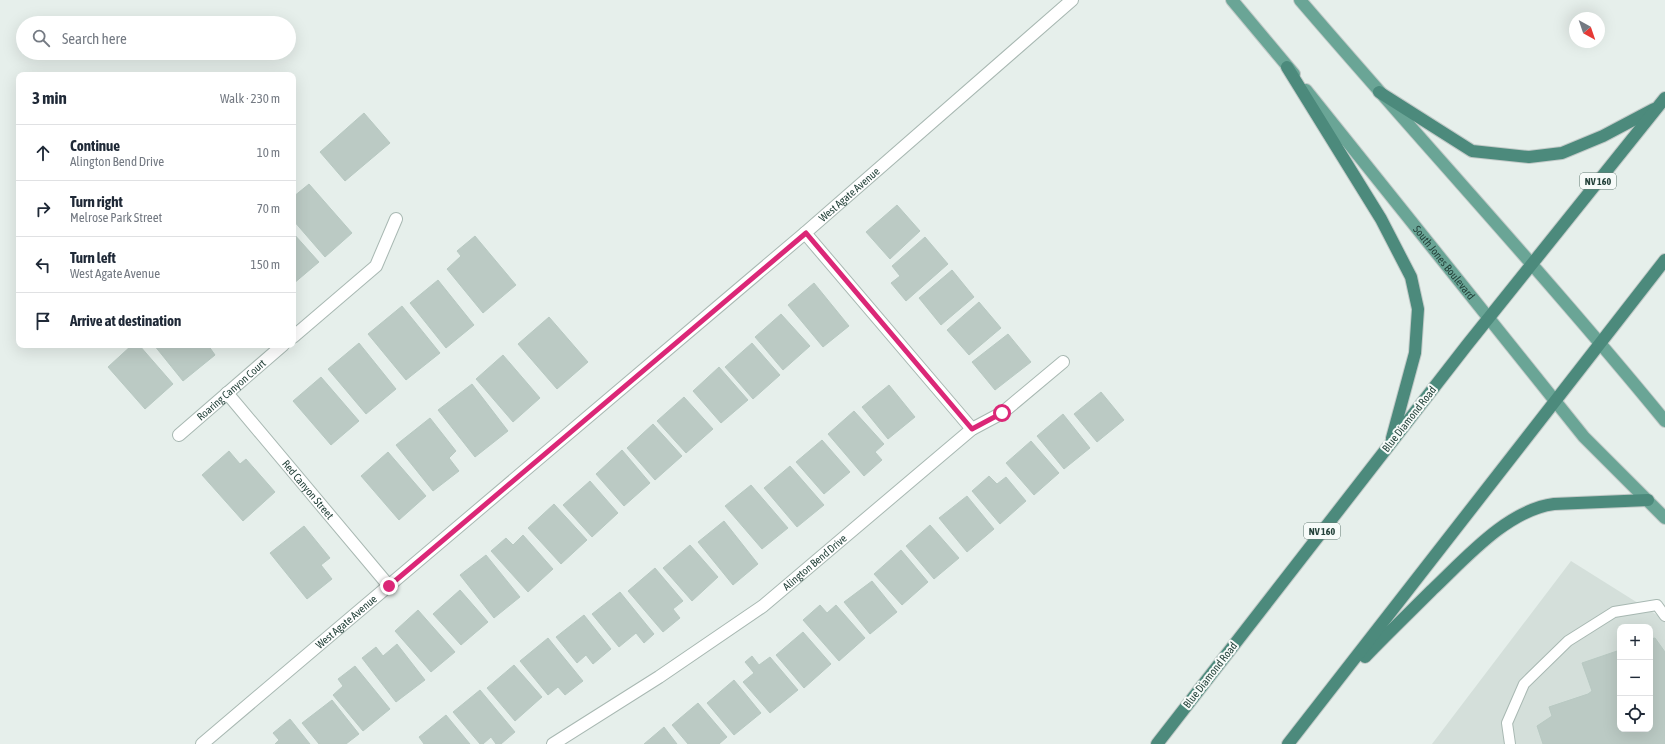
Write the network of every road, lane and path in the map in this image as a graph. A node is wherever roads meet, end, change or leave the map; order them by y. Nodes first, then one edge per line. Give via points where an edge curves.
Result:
1 (1072, 0) edge
2 (1232, 0) edge
3 (1300, 0) edge
4 (1287, 67) junction
5 (1378, 92) junction
6 (1662, 102) edge
7 (396, 219) dead end
8 (806, 233) junction
9 (1665, 260) edge
10 (1532, 264) junction
11 (1489, 318) junction
12 (296, 334) edge
13 (1601, 343) junction
14 (280, 348) edge
15 (1063, 362) dead end
16 (227, 394) junction
17 (1555, 401) junction
18 (1665, 421) edge
19 (972, 429) junction
20 (179, 435) dead end
21 (1391, 443) junction
22 (1648, 500) junction
23 (1665, 518) edge
24 (389, 586) junction
25 (1665, 616) edge
26 (1332, 688) junction
27 (202, 744) edge
28 (553, 744) edge
29 (1157, 744) edge
30 (1288, 744) edge
31 (1510, 744) edge

1 - 8 street, West Agate Avenue
2 - 4 main road, South Jones Boulevard
3 - 5 main road
4 - 11 main road, South Jones Boulevard
4 - 21 highway via 1381,219 1411,277 1418,309 1415,353
5 - 6 highway via 1472,152 1529,157 1562,153 1603,136
5 - 10 main road
6 - 10 highway, Blue Diamond Road / NV 160
7 - 12 street via 376,266
8 - 19 street
8 - 24 street, West Agate Avenue
9 - 13 highway
10 - 11 highway, Blue Diamond Road / NV 160
10 - 13 main road
11 - 17 main road, South Jones Boulevard
11 - 21 highway, Blue Diamond Road / NV 160
13 - 17 highway
13 - 18 main road
14 - 16 street, Roaring Canyon Court
15 - 19 street, Alington Bend Drive via 1002,413
16 - 20 street, Roaring Canyon Court
16 - 24 street, Red Canyon Street
17 - 22 main road, South Jones Boulevard via 1584,437
17 - 26 highway
19 - 28 street, Alington Bend Drive via 763,606 659,677
21 - 29 highway, Blue Diamond Road / NV 160
22 - 23 main road, South Jones Boulevard
22 - 26 highway via 1542,505 1512,520 1468,555
24 - 27 street, West Agate Avenue
25 - 31 lane via 1657,605 1614,612 1568,641 1524,684 1506,722
26 - 30 highway

